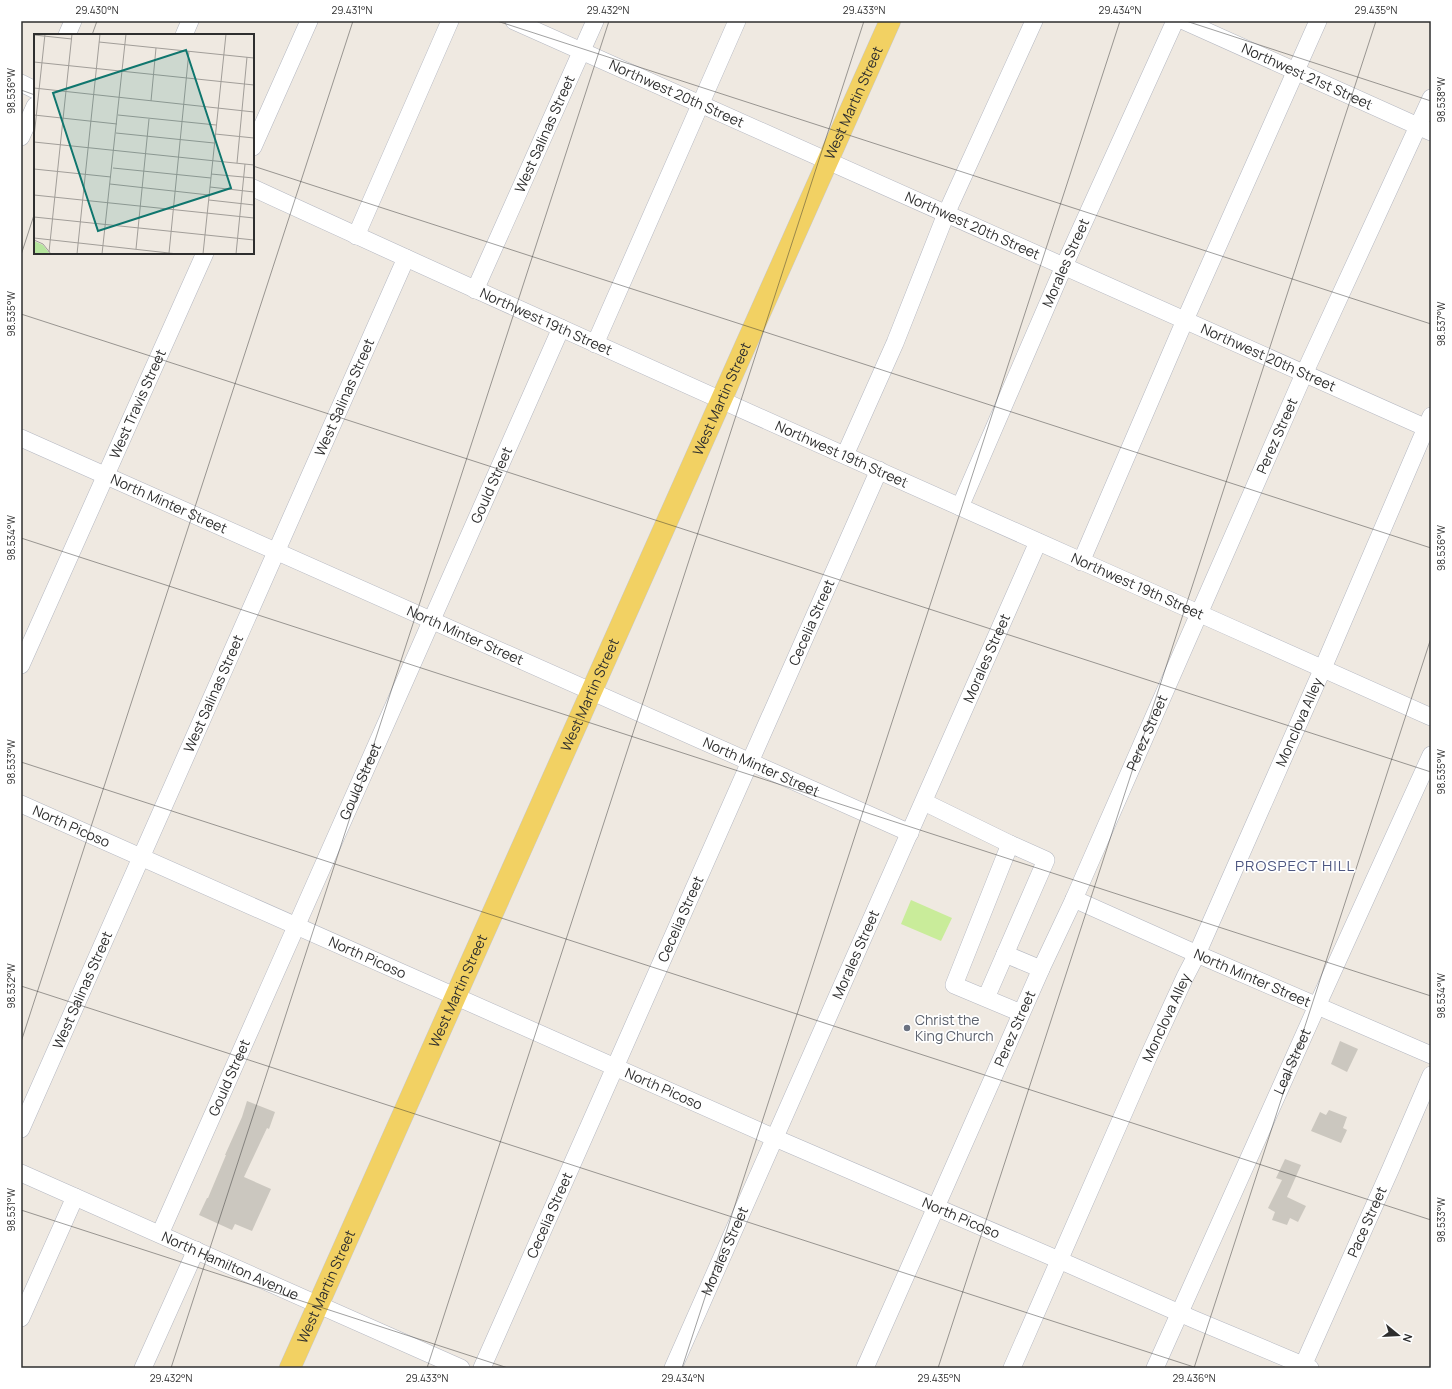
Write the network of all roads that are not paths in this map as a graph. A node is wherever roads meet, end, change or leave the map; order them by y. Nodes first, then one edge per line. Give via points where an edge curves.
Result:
1 (73, 21) edge
2 (190, 21) edge
3 (309, 21) edge
4 (450, 21) edge
5 (514, 21) edge
6 (595, 21) edge
7 (737, 21) edge
8 (890, 21) edge
9 (1034, 21) edge
10 (1175, 21) edge
11 (1184, 21) edge
12 (1318, 21) edge
13 (67, 34) edge
14 (184, 34) edge
15 (582, 50) junction
16 (1296, 70) junction
17 (21, 83) edge
18 (34, 90) edge
19 (1431, 98) edge
20 (700, 104) junction
21 (34, 108) edge
22 (1425, 129) edge
23 (21, 138) edge
24 (254, 145) edge
25 (827, 162) junction
26 (254, 188) edge
27 (946, 214) junction
28 (356, 236) junction
29 (205, 254) edge
30 (406, 258) junction
31 (1064, 266) junction
32 (475, 290) junction
33 (1185, 320) junction
34 (561, 328) junction
35 (595, 344) junction
36 (1304, 374) junction
37 (720, 401) junction
38 (1429, 425) edge
39 (21, 438) edge
40 (845, 455) junction
41 (879, 470) junction
42 (106, 476) junction
43 (960, 507) junction
44 (1038, 542) junction
45 (276, 552) junction
46 (1081, 562) junction
47 (1200, 613) junction
48 (431, 620) junction
49 (21, 665) edge
50 (1323, 668) junction
51 (591, 691) junction
52 (1431, 717) edge
53 (1431, 755) edge
54 (750, 762) junction
55 (924, 802) junction
56 (21, 804) edge
57 (910, 833) junction
58 (1010, 844) junction
59 (141, 857) junction
60 (1074, 899) junction
61 (296, 926) junction
62 (1005, 954) junction
63 (1197, 954) junction
64 (1041, 969) junction
65 (455, 996) junction
66 (986, 998) junction
67 (1316, 1006) junction
68 (1022, 1013) junction
69 (1431, 1055) edge
70 (615, 1067) junction
71 (1431, 1075) edge
72 (21, 1128) edge
73 (775, 1138) junction
74 (21, 1173) edge
75 (75, 1196) junction
76 (936, 1207) junction
77 (160, 1234) junction
78 (196, 1250) junction
79 (1059, 1260) junction
80 (318, 1304) junction
81 (1179, 1313) junction
82 (21, 1318) edge
83 (437, 1363) edge
84 (1305, 1367) edge
85 (144, 1368) edge
86 (290, 1368) edge
87 (461, 1368) edge
88 (482, 1368) edge
89 (673, 1368) edge
90 (865, 1368) edge
91 (1012, 1368) edge
92 (1155, 1368) edge

1 - 13 street
2 - 14 street
3 - 24 street
4 - 28 street
5 - 15 street, Northwest 20th Street
6 - 15 street, West Salinas Street
7 - 20 street
8 - 25 main road, West Martin Street
9 - 27 street
10 - 31 street, Morales Street
11 - 16 street, Northwest 21st Street
12 - 16 street
15 - 20 street, Northwest 20th Street
15 - 32 street, West Salinas Street
16 - 22 street, Northwest 21st Street
16 - 33 street
17 - 18 street
19 - 22 street, Perez Street
20 - 25 street, Northwest 20th Street
20 - 35 street
21 - 23 street
22 - 36 street, Perez Street
25 - 27 street, Northwest 20th Street
25 - 37 main road, West Martin Street
26 - 28 street, Northwest 19th Street
27 - 31 street, Northwest 20th Street
27 - 40 street via 895,343
28 - 30 street, Northwest 19th Street
29 - 42 street, West Travis Street
30 - 32 street, Northwest 19th Street
30 - 45 street, West Salinas Street
31 - 33 street, Northwest 20th Street
31 - 43 street, Morales Street
32 - 34 street, Northwest 19th Street
33 - 36 street, Northwest 20th Street
33 - 46 street
34 - 35 street, Northwest 19th Street
34 - 48 street, Gould Street
35 - 37 street, Northwest 19th Street
36 - 38 street, Northwest 20th Street
36 - 47 street, Perez Street
37 - 40 street, Northwest 19th Street
37 - 51 main road, West Martin Street
38 - 50 street, Monclova Alley
39 - 42 street, North Minter Street
40 - 41 street, Northwest 19th Street
41 - 43 street, Northwest 19th Street
41 - 54 street, Cecelia Street
42 - 45 street, North Minter Street
42 - 49 street, West Travis Street
43 - 44 street, Northwest 19th Street
44 - 46 street, Northwest 19th Street
44 - 55 street, Morales Street
45 - 48 street, North Minter Street
45 - 59 street, West Salinas Street
46 - 47 street, Northwest 19th Street
47 - 50 street, Northwest 19th Street
47 - 60 street, Perez Street
48 - 51 street, North Minter Street
48 - 61 street, Gould Street
50 - 52 street, Northwest 19th Street
50 - 63 street, Monclova Alley
51 - 54 street, North Minter Street
51 - 65 main road, West Martin Street
53 - 67 street, Leal Street
54 - 57 street, North Minter Street
54 - 70 street, Cecelia Street
55 - 57 street, Morales Street
55 - 58 street
56 - 59 street, North Picoso
57 - 73 street, Morales Street
58 - 62 street via 1046,860
58 - 66 street via 954,984
59 - 61 street, North Picoso
59 - 72 street, West Salinas Street
60 - 63 street, North Minter Street
60 - 64 street, Perez Street
61 - 65 street, North Picoso
61 - 77 street, Gould Street
62 - 64 street
62 - 66 street
63 - 67 street, North Minter Street
63 - 79 street, Monclova Alley via 1153,1046
64 - 68 street, Perez Street
65 - 70 street, North Picoso
65 - 80 main road, West Martin Street
66 - 68 street
67 - 69 street, North Minter Street
67 - 81 street, Leal Street
68 - 76 street, Perez Street
70 - 73 street, North Picoso
70 - 88 street, Cecelia Street
71 - 84 street, Pace Street
73 - 76 street, North Picoso
73 - 89 street, Morales Street
74 - 75 street, North Hamilton Avenue
75 - 77 street, North Hamilton Avenue
75 - 82 street
76 - 79 street, North Picoso
76 - 90 street, Perez Street
77 - 78 street, North Hamilton Avenue
78 - 80 street, North Hamilton Avenue
78 - 85 street
79 - 81 street, North Picoso
79 - 91 street, Monclova Alley
80 - 83 street, North Hamilton Avenue
80 - 86 main road, West Martin Street
81 - 84 street, North Picoso
81 - 92 street, Leal Street
83 - 87 street, North Hamilton Avenue

